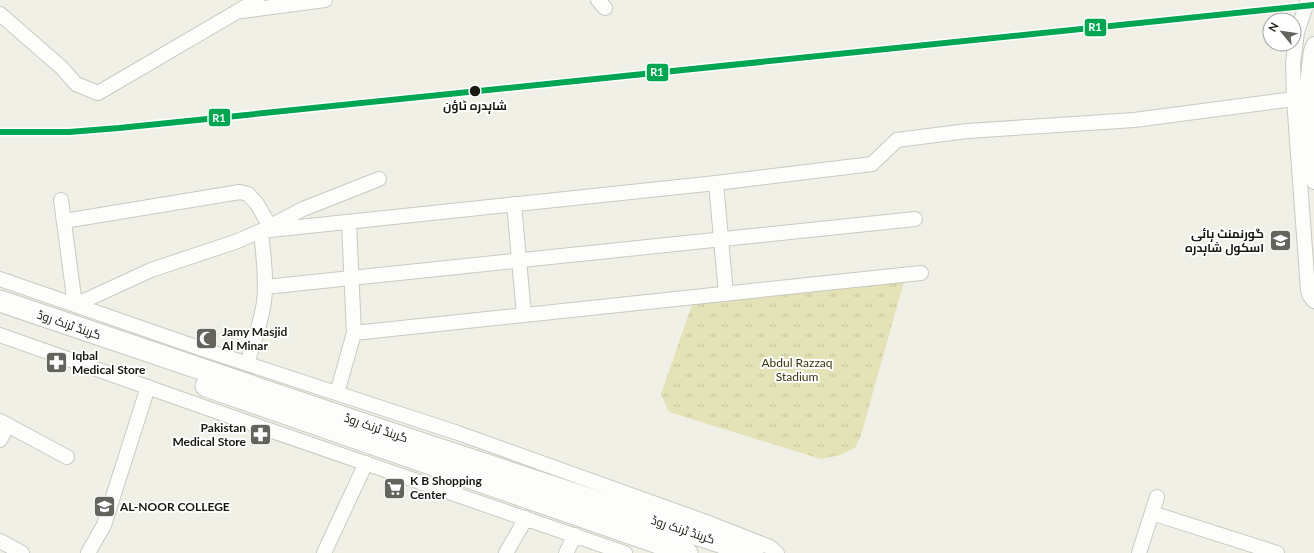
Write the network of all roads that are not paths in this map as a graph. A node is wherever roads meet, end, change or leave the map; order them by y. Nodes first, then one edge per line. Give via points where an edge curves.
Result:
1 (256, 0) edge
2 (325, 0) edge
3 (1308, 0) edge
4 (236, 12) junction
5 (0, 14) edge
6 (1314, 44) edge
7 (1294, 99) junction
8 (379, 179) dead end
9 (1314, 182) edge
10 (716, 183) junction
11 (61, 200) dead end
12 (514, 204) junction
13 (915, 219) dead end
14 (64, 221) junction
15 (349, 222) junction
16 (268, 229) junction
17 (721, 239) junction
18 (519, 260) junction
19 (921, 273) dead end
20 (352, 278) junction
21 (0, 279) edge
22 (265, 287) junction
23 (726, 294) junction
24 (0, 301) edge
25 (1314, 301) edge
26 (75, 305) junction
27 (524, 315) junction
28 (0, 316) edge
29 (354, 333) junction
30 (0, 335) edge
31 (247, 364) junction
32 (148, 387) junction
33 (337, 393) junction
34 (4, 423) edge
35 (0, 440) edge
36 (67, 457) dead end
37 (366, 463) junction
38 (1157, 497) dead end
39 (1152, 513) junction
40 (526, 518) junction
41 (576, 535) junction
42 (0, 541) edge
43 (22, 553) edge
44 (88, 553) edge
45 (324, 553) edge
46 (506, 553) edge
47 (566, 553) edge
48 (623, 553) edge
49 (687, 553) edge
50 (753, 553) edge
51 (777, 553) edge
52 (1139, 553) edge
53 (1277, 553) edge

1 - 4 street
2 - 4 street
3 - 7 street via 1294,46
4 - 5 street via 98,93 76,84 62,68
6 - 9 street via 1307,84
7 - 10 street via 1134,120 968,131 897,140 872,164
7 - 25 street via 1308,290
8 - 16 street via 303,209
10 - 12 street
10 - 17 street
11 - 14 street
12 - 15 street
12 - 18 street
13 - 17 street
14 - 16 street via 240,192 248,194 257,204
14 - 26 street
15 - 16 street
15 - 20 street
16 - 22 street
16 - 26 street via 151,270
17 - 18 street
17 - 23 street
18 - 20 street
18 - 27 street
19 - 23 street
20 - 22 street
20 - 29 street
21 - 26 street
22 - 31 street via 262,312
23 - 27 street
24 - 50 highway, گرینڈ ٹرنک روڈ
26 - 31 street
27 - 29 street
28 - 49 highway, گرینڈ ٹرنک روڈ
29 - 33 street
30 - 32 street
31 - 33 street
32 - 37 street
32 - 44 street via 104,525
33 - 51 street via 458,433 706,522 770,547
34 - 35 street
34 - 36 street
37 - 40 street
37 - 45 street
38 - 39 street
39 - 52 street
39 - 53 street
40 - 41 street
40 - 46 street
41 - 47 street
41 - 48 street
42 - 43 street

